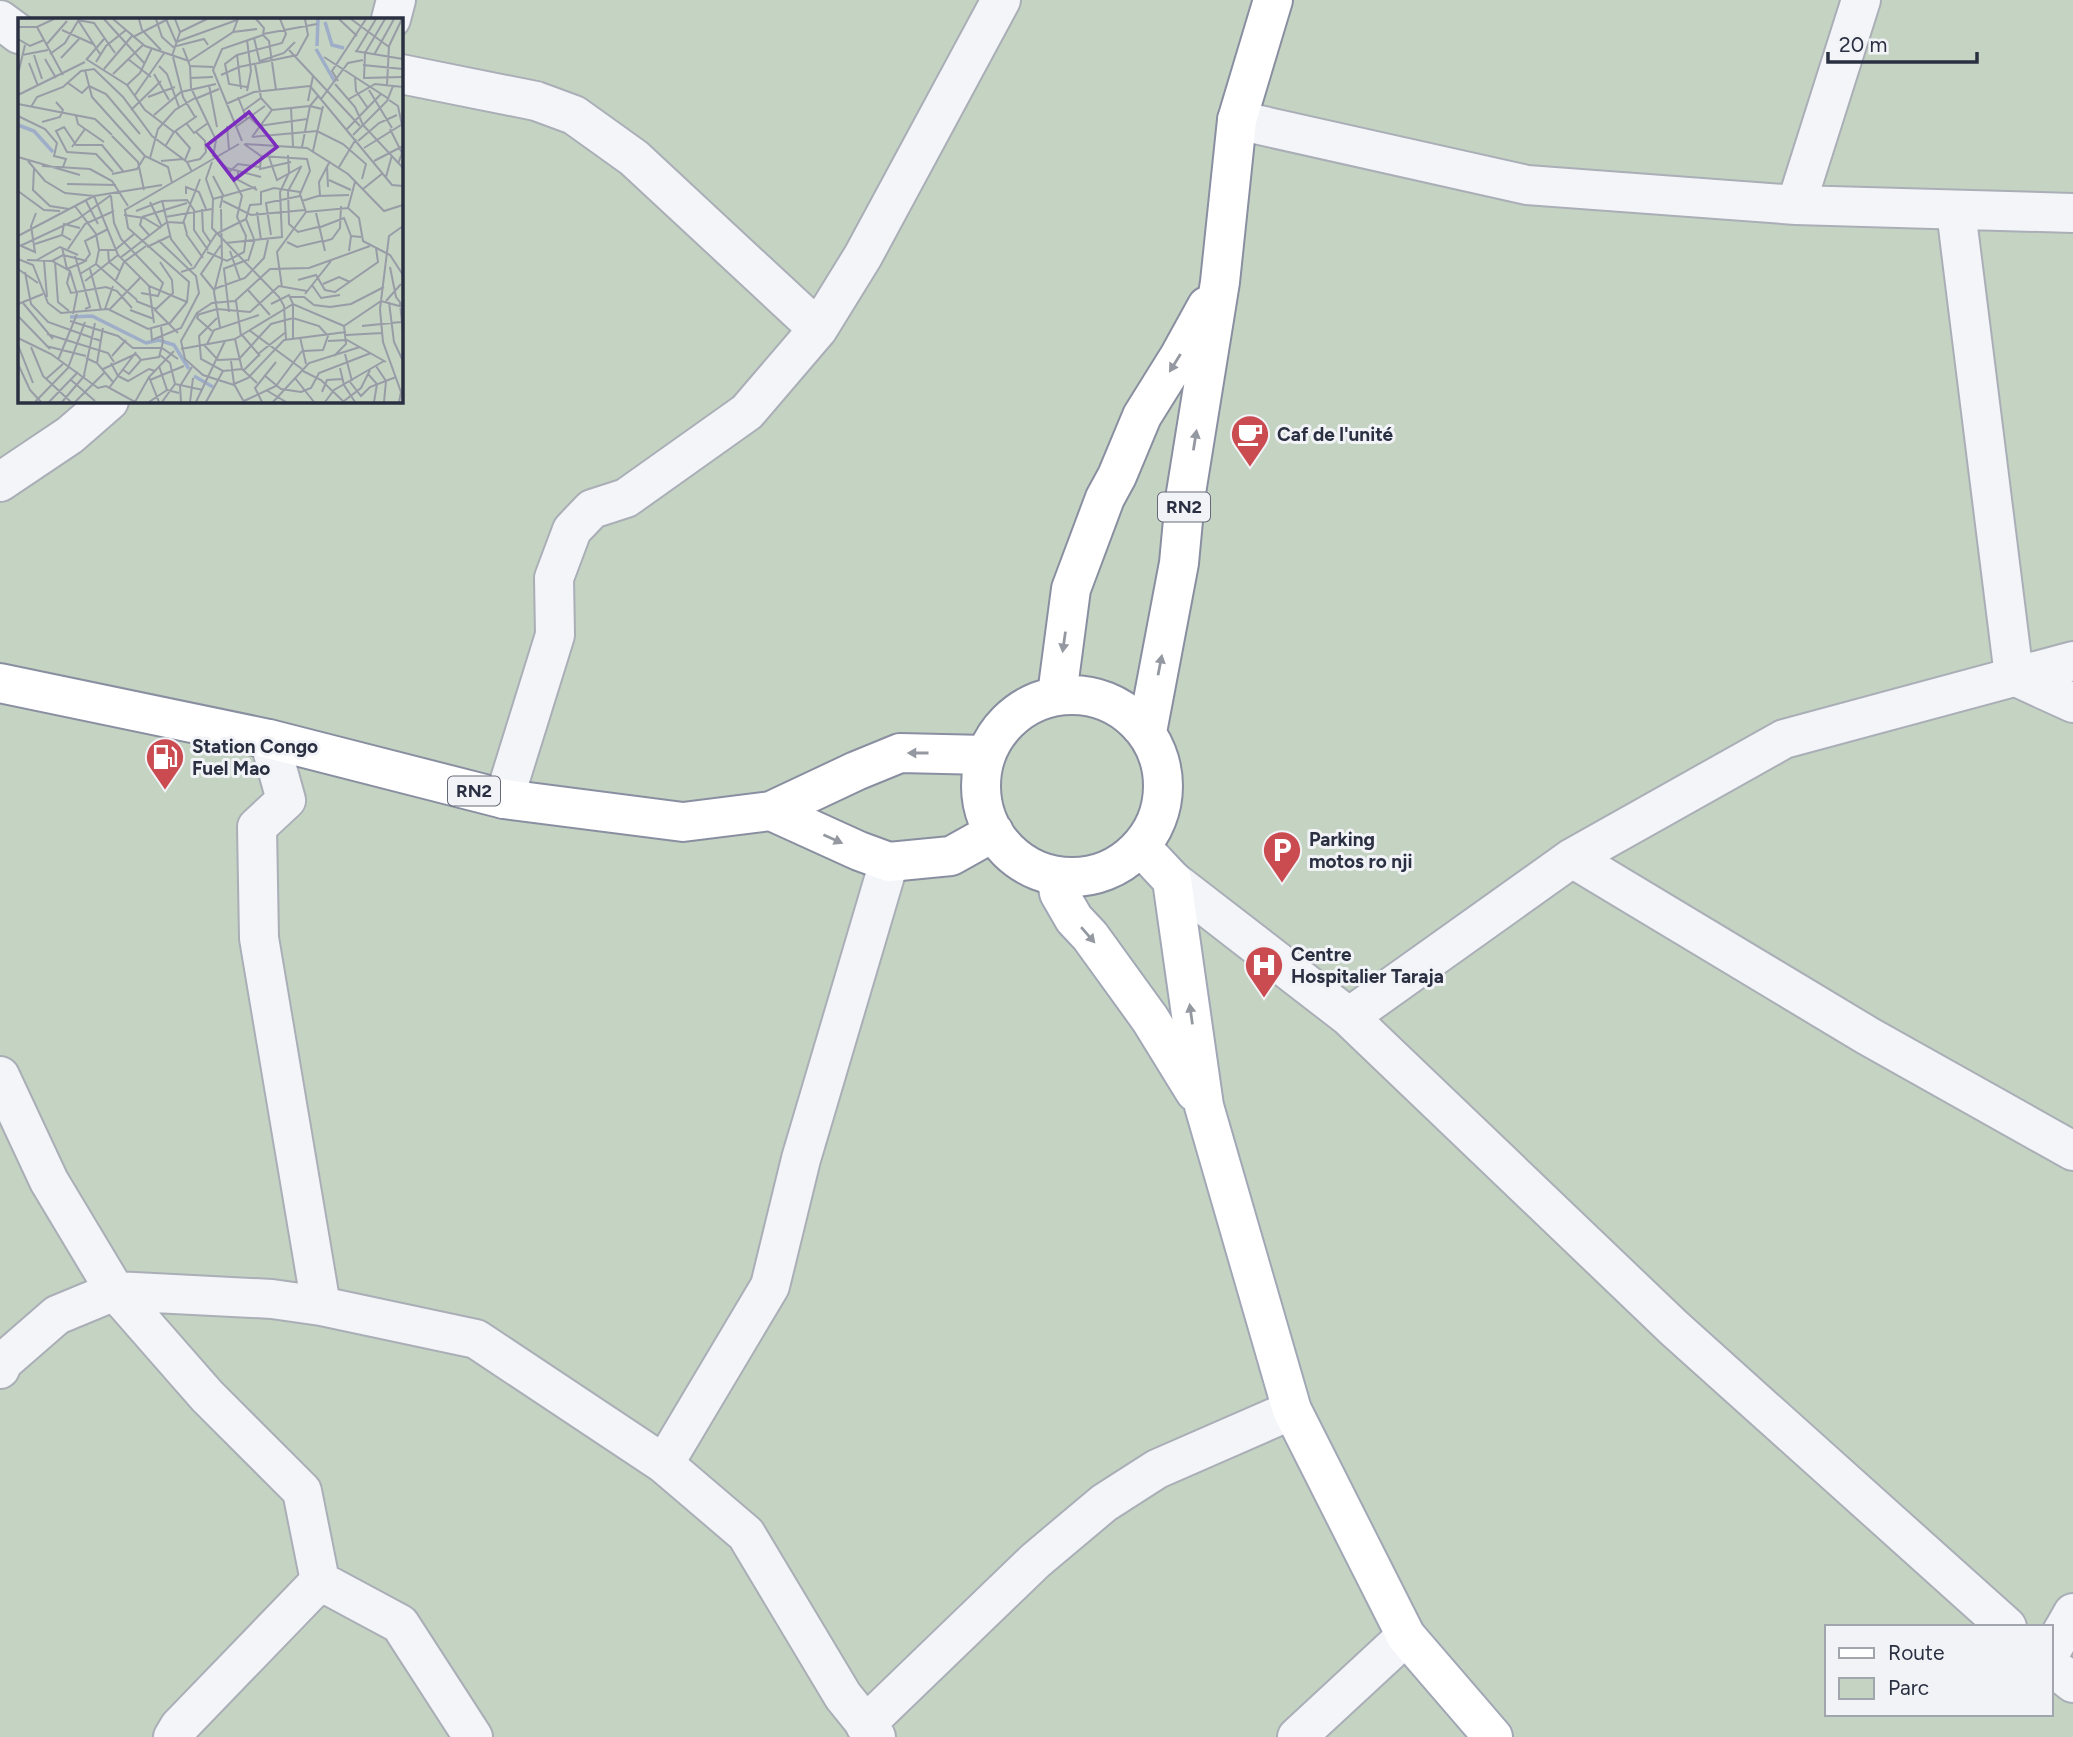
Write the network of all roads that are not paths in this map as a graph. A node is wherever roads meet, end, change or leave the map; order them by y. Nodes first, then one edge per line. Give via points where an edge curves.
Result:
1 (396, 0) edge
2 (1001, 0) edge
3 (1273, 0) edge
4 (1861, 0) edge
5 (391, 18) edge
6 (0, 20) edge
7 (18, 33) edge
8 (402, 74) edge
9 (1237, 120) junction
10 (1796, 205) junction
11 (1956, 211) junction
12 (2073, 213) edge
13 (1220, 282) junction
14 (818, 329) junction
15 (108, 402) edge
16 (0, 482) edge
17 (2073, 661) edge
18 (2014, 677) junction
19 (0, 683) edge
20 (1057, 695) junction
21 (2073, 703) edge
22 (1147, 732) junction
23 (269, 739) junction
24 (986, 754) junction
25 (504, 799) junction
26 (771, 811) junction
27 (994, 832) junction
28 (1141, 847) junction
29 (1572, 858) junction
30 (889, 862) junction
31 (1056, 876) junction
32 (1172, 880) junction
33 (1349, 1017) junction
34 (0, 1076) edge
35 (1204, 1106) junction
36 (2073, 1151) edge
37 (115, 1291) junction
38 (321, 1306) junction
39 (1, 1364) edge
40 (1292, 1410) junction
41 (664, 1464) junction
42 (320, 1581) junction
43 (2073, 1613) edge
44 (2005, 1625) edge
45 (1406, 1636) junction
46 (2052, 1650) edge
47 (2052, 1667) edge
48 (2073, 1683) edge
49 (870, 1731) edge
50 (173, 1737) edge
51 (473, 1737) edge
52 (1297, 1737) edge
53 (1493, 1737) edge

1 - 5 street
2 - 14 street via 863,256
3 - 9 main road, RN2
4 - 10 street
6 - 7 street
8 - 14 street via 536,101 574,115 634,158
9 - 10 street via 1527,184
9 - 13 main road, RN2
10 - 11 street
11 - 12 street
11 - 18 street
13 -> 20 main road, RN2 via 1142,416 1105,498 1071,589
22 -> 13 main road, RN2 via 1179,563
14 - 25 street via 747,412 626,498 592,509 572,530 554,578 555,635
15 - 16 street via 70,435
17 - 18 street
18 - 21 street
18 - 29 street via 1784,739
19 - 23 main road, RN2
20 - 22 main road via 1098,698 1125,710
20 - 24 main road via 1040,699 995,736
22 - 28 main road via 1161,760 1164,791
23 - 25 main road, RN2
23 - 38 street via 286,800 257,828 259,938
24 -> 26 main road, RN2 via 900,753
24 - 27 main road via 979,788
25 - 26 main road, RN2 via 683,822
26 -> 30 main road
27 - 30 main road via 951,856
27 - 31 main road via 1027,866
28 - 31 main road via 1116,867 1088,876
28 - 32 main road
29 - 33 street
29 - 36 street via 1868,1036
30 - 41 street via 801,1159 770,1286
31 -> 35 main road via 1059,893 1074,919 1150,1019
32 - 33 street
35 -> 32 main road
33 - 44 street via 1675,1328
34 - 37 street via 49,1181
35 - 40 main road
37 - 38 street
37 - 39 street via 57,1315
37 - 42 street via 207,1396 302,1491
38 - 41 street via 476,1339
40 - 45 main road
40 - 49 street via 1157,1469 1104,1503 1035,1561
41 - 49 street via 747,1534 844,1696
42 - 50 street
42 - 51 street via 400,1624
43 - 46 street
45 - 52 street
45 - 53 main road
47 - 48 street

